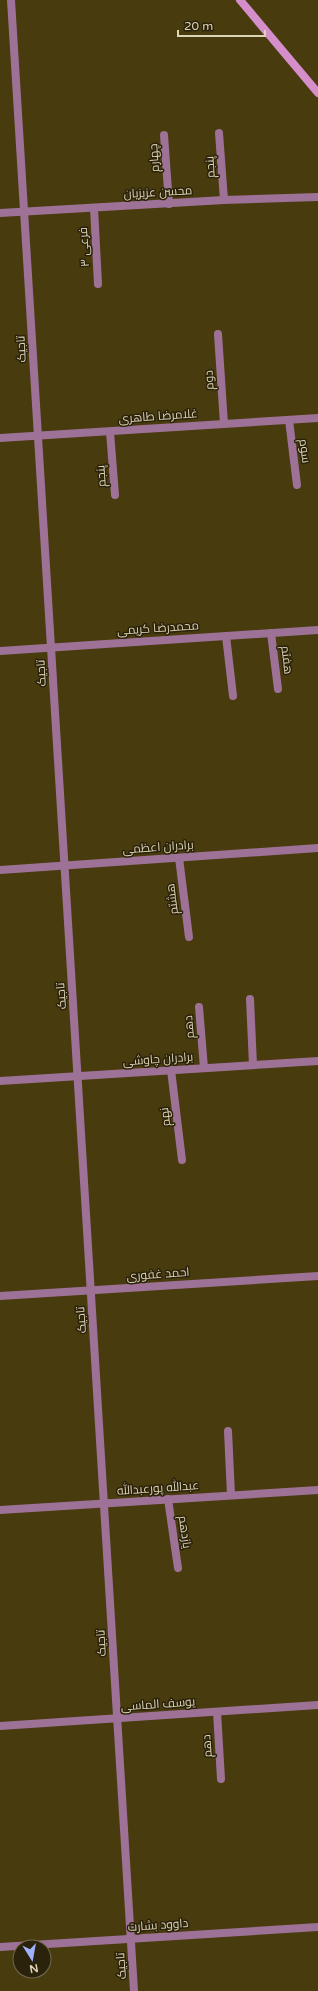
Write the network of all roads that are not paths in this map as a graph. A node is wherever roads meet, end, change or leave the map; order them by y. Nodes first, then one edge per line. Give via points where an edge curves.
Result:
1 (11, 0) edge
2 (240, 0) edge
3 (318, 93) edge
4 (219, 133) dead end
5 (164, 135) dead end
6 (318, 197) edge
7 (224, 200) junction
8 (169, 204) junction
9 (94, 208) junction
10 (26, 212) junction
11 (0, 213) edge
12 (98, 284) dead end
13 (218, 334) dead end
14 (318, 418) edge
15 (289, 420) junction
16 (224, 424) junction
17 (110, 432) junction
18 (38, 436) junction
19 (0, 438) edge
20 (297, 485) dead end
21 (115, 495) dead end
22 (318, 630) edge
23 (271, 633) junction
24 (226, 636) junction
25 (52, 647) junction
26 (0, 651) edge
27 (278, 689) dead end
28 (233, 696) dead end
29 (318, 848) edge
30 (179, 858) junction
31 (65, 865) junction
32 (0, 870) edge
33 (189, 937) dead end
34 (250, 1000) dead end
35 (199, 1007) dead end
36 (318, 1061) edge
37 (253, 1065) junction
38 (204, 1068) junction
39 (171, 1070) junction
40 (78, 1076) junction
41 (0, 1081) edge
42 (182, 1160) dead end
43 (318, 1276) edge
44 (91, 1290) junction
45 (0, 1296) edge
46 (228, 1431) dead end
47 (318, 1490) edge
48 (231, 1496) junction
49 (168, 1499) junction
50 (104, 1503) junction
51 (0, 1510) edge
52 (178, 1568) dead end
53 (318, 1705) edge
54 (217, 1712) junction
55 (118, 1718) junction
56 (0, 1726) edge
57 (221, 1779) dead end
58 (318, 1927) edge
59 (131, 1939) junction
60 (0, 1947) edge
61 (134, 1991) edge

1 - 10 street, تاجیک
2 - 3 main road
4 - 7 street, پنجم
5 - 8 street, چهارم
6 - 7 street, محسن عزیزیان
7 - 8 street, محسن عزیزیان
8 - 9 street, محسن عزیزیان
9 - 10 street, محسن عزیزیان
9 - 12 street, فرعی ۳
10 - 11 street, محسن عزیزیان
10 - 18 street, تاجیک
13 - 16 street, دوم
14 - 15 street, غلامرضا طاهری
15 - 16 street, غلامرضا طاهری
15 - 20 street, سوم
16 - 17 street, غلامرضا طاهری
17 - 18 street, غلامرضا طاهری
17 - 21 street, پنجم
18 - 19 street, غلامرضا طاهری
18 - 25 street, تاجیک
22 - 23 street, محمدرضا کریمی
23 - 24 street, محمدرضا کریمی
23 - 27 street, هفتم
24 - 25 street, محمدرضا کریمی
24 - 28 street
25 - 26 street, محمدرضا کریمی
25 - 31 street, تاجیک
29 - 30 street, برادران اعظمی
30 - 31 street, برادران اعظمی
30 - 33 street, هشتم
31 - 32 street, برادران اعظمی
31 - 40 street, تاجیک
34 - 37 street
35 - 38 street, دهم
36 - 37 street, برادران چاوشی
37 - 38 street, برادران چاوشی
38 - 39 street, برادران چاوشی
39 - 40 street, برادران چاوشی
39 - 42 street, نهم
40 - 41 street, برادران چاوشی
40 - 44 street, تاجیک
43 - 44 street, احمد غفوری
44 - 45 street, احمد غفوری
44 - 50 street, تاجیک
46 - 48 street
47 - 48 street, عبدالله پورعبدالله
48 - 49 street, عبدالله پورعبدالله
49 - 50 street, عبدالله پورعبدالله
49 - 52 street, یازدهم
50 - 51 street, عبدالله پورعبدالله
50 - 55 street, تاجیک
53 - 54 street, یوسف الماسی
54 - 55 street, یوسف الماسی
54 - 57 street, دهم
55 - 56 street, یوسف الماسی
55 - 59 street, تاجیک
58 - 59 street, داوود بشارت
59 - 60 street, داوود بشارت
59 - 61 street, تاجیک

